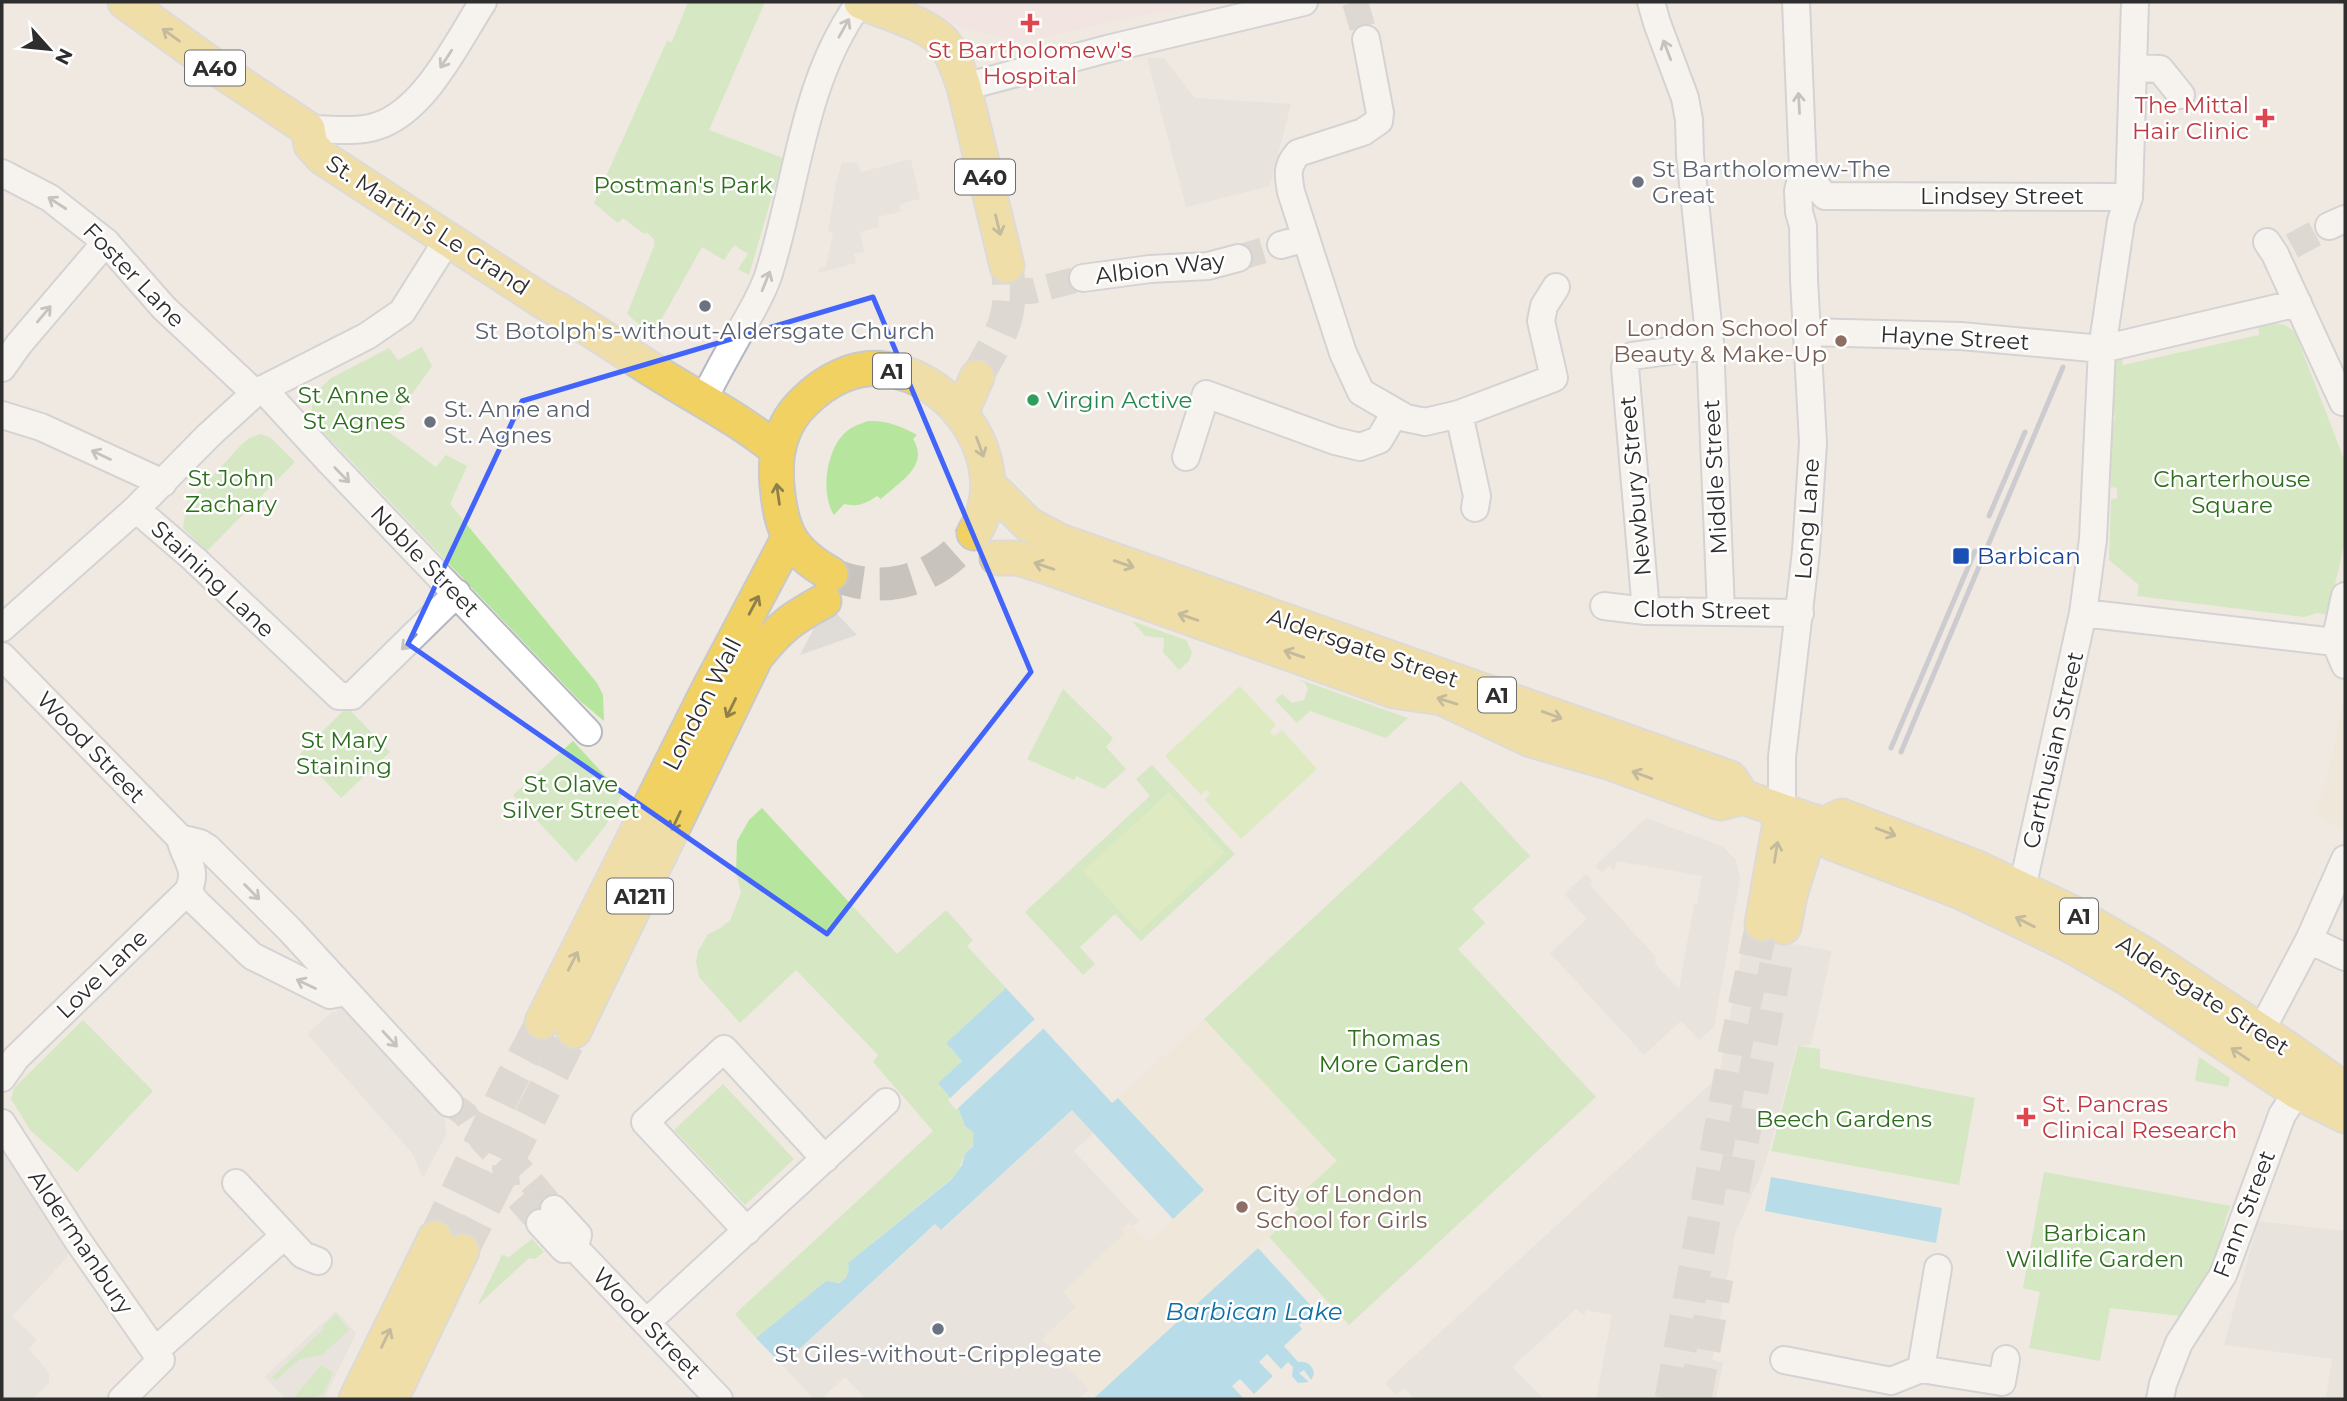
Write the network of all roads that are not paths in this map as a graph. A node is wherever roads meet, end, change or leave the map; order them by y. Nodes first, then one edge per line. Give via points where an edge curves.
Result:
1 (105, 2) edge
2 (125, 2) edge
3 (483, 2) edge
4 (861, 2) edge
5 (1304, 2) edge
6 (1651, 2) edge
7 (1796, 2) edge
8 (2135, 2) edge
9 (1366, 39) tunnel mouth
10 (2133, 68) junction
11 (964, 88) junction
12 (2181, 95) dead end
13 (308, 129) junction
14 (1803, 172) junction
15 (2, 173) edge
16 (1825, 196) junction
17 (2129, 197) junction
18 (1803, 226) junction
19 (448, 239) junction
20 (106, 242) junction
21 (2278, 247) dead end
22 (1238, 258) tunnel mouth
23 (1007, 266) tunnel mouth
24 (1083, 278) tunnel mouth
25 (1556, 287) dead end
26 (2298, 303) junction
27 (1807, 332) junction
28 (1710, 343) junction
29 (2102, 349) junction
30 (2, 368) edge
31 (977, 377) tunnel mouth
32 (259, 391) junction
33 (703, 400) junction
34 (2343, 402) dead end
35 (961, 413) junction
36 (1395, 413) junction
37 (1459, 414) junction
38 (2, 415) edge
39 (777, 450) junction
40 (1186, 457) dead end
41 (163, 483) junction
42 (989, 485) junction
43 (1475, 508) dead end
44 (136, 509) junction
45 (974, 533) tunnel mouth
46 (789, 537) junction
47 (997, 558) dead end
48 (828, 588) joint
49 (457, 593) junction
50 (2345, 596) edge
51 (1604, 606) dead end
52 (1646, 611) junction
53 (1721, 611) junction
54 (2084, 613) junction
55 (1800, 614) junction
56 (2, 628) edge
57 (2340, 654) edge
58 (2, 656) edge
59 (588, 732) dead end
60 (1743, 797) junction
61 (1782, 811) junction
62 (1818, 823) junction
63 (180, 838) junction
64 (2345, 859) edge
65 (226, 867) junction
66 (2020, 886) junction
67 (188, 891) junction
68 (290, 930) junction
69 (2309, 940) junction
70 (2345, 957) edge
71 (267, 964) junction
72 (347, 992) junction
73 (542, 1022) tunnel mouth
74 (574, 1031) tunnel mouth
75 (2261, 1031) junction
76 (6, 1061) edge
77 (2305, 1080) junction
78 (2345, 1090) edge
79 (886, 1102) dead end
80 (449, 1103) tunnel mouth
81 (2345, 1116) edge
82 (2, 1123) edge
83 (825, 1159) junction
84 (236, 1183) dead end
85 (547, 1216) tunnel mouth
86 (747, 1231) junction
87 (284, 1236) junction
88 (318, 1261) dead end
89 (1938, 1268) dead end
90 (647, 1322) junction
91 (158, 1355) junction
92 (2006, 1359) dead end
93 (1784, 1360) dead end
94 (1921, 1369) junction
95 (1889, 1390) edge
96 (122, 1399) edge
97 (356, 1399) edge
98 (391, 1399) edge
99 (719, 1399) edge
100 (2160, 1399) edge

1 - 2 street
13 -> 2 main road, St. Martin's Le Grand / A40
3 -> 13 street via 432,82 400,115 370,128
4 - 11 main road, A40 via 937,36 956,64
33 -> 4 street via 768,276 817,82
5 - 11 street
28 -> 6 street, Middle Street via 1685,98
14 -> 7 street, Long Lane
8 - 10 street
9 - 36 street via 1379,121 1363,132 1298,153 1287,170 1294,241 1355,381 1361,392
10 - 12 street via 2160,69
10 - 17 street
11 -> 23 main road, A40
13 - 19 main road, St. Martin's Le Grand / A40 via 311,145 323,158
14 - 16 street
14 - 18 street, Long Lane via 1798,212
20 -> 15 street, Foster Lane via 50,198
16 - 17 street, Lindsey Street
16 - 18 street
17 - 29 street via 2121,221
18 - 27 street, Long Lane
19 - 32 street via 413,297 389,323
19 - 33 main road, St. Martin's Le Grand / A40
30 -> 20 street
20 - 32 street, Foster Lane via 164,308
21 - 26 street
22 - 24 street, Albion Way via 1208,266
25 - 37 street via 1541,321 1554,379
26 - 29 street
26 - 34 street
27 - 29 street, Hayne Street via 1976,337
27 - 55 street, Long Lane via 1813,443
28 - 52 street, Newbury Street via 1632,356 1625,367
28 - 53 street, Middle Street
29 - 54 street via 2093,539
31 - 35 main road
32 - 41 street
32 -> 49 street, Noble Street
33 - 39 main road, A40
35 - 39 main road, A1 via 937,391 904,373 883,369 846,374 815,391 800,406
35 -> 42 main road, A1 via 981,450
36 - 37 street via 1425,422
36 - 40 street via 1379,440 1360,447 1206,394
37 - 43 street via 1477,496
41 -> 38 street via 41,427
46 -> 39 main road, A1 via 781,515
41 - 44 street
42 - 45 main road, A1 via 983,516
42 -> 60 main road, Aldersgate Street / A1 via 1028,524 1060,541 1730,778
49 -> 44 street, Staining Lane via 352,696 339,696
44 - 56 street
46 - 48 main road, A1
73 -> 46 main road, London Wall / A1211
60 -> 47 main road, Aldersgate Street / A1 via 1714,801 1531,740 1442,698 1394,691 1056,569 1017,558
48 -> 74 main road, London Wall / A1211 via 776,632 756,657
49 - 59 street, Noble Street
50 - 57 street
51 - 52 street, Cloth Street
52 - 53 street, Cloth Street
53 - 55 street, Cloth Street
54 - 57 street
54 - 66 street, Carthusian Street
55 - 61 street, Long Lane via 1782,757
58 - 63 street, Wood Street
60 - 61 main road, Aldersgate Street / A1
61 - 62 main road, Aldersgate Street / A1
62 -> 61 main road via 1773,926
62 -> 66 main road, Aldersgate Street / A1 via 1842,816
77 -> 62 main road, Aldersgate Street / A1 via 2068,944 1961,892 1832,843
63 - 65 street, Wood Street via 200,843
63 - 67 street, Wood Street via 194,879
64 - 69 street
65 - 67 street, Love Lane via 202,890
65 -> 68 street, Wood Street
66 - 75 main road, Aldersgate Street / A1 via 2144,954
67 - 71 street via 245,951
67 - 76 street, Love Lane
68 - 71 street via 287,956
68 - 72 street, Wood Street
69 - 70 street
69 - 75 street
72 -> 71 street via 330,995
72 -> 80 street, Wood Street
75 - 77 main road, Aldersgate Street / A1
77 - 78 main road, A1
77 - 81 main road, A1
77 - 100 street, Fann Street via 2282,1115 2223,1275 2179,1343
79 - 83 street
82 - 91 street, Aldermanbury
83 - 86 street
83 - 86 street via 724,1049 645,1122
84 - 87 street
85 - 90 street, Wood Street via 578,1236 575,1248
86 - 90 street
87 - 88 street via 303,1255
87 - 91 street
89 - 94 street
90 - 99 street, Wood Street
91 - 96 street
92 - 94 street via 2002,1382
93 - 95 street
94 - 95 street
97 -> 98 main road via 448,1244

